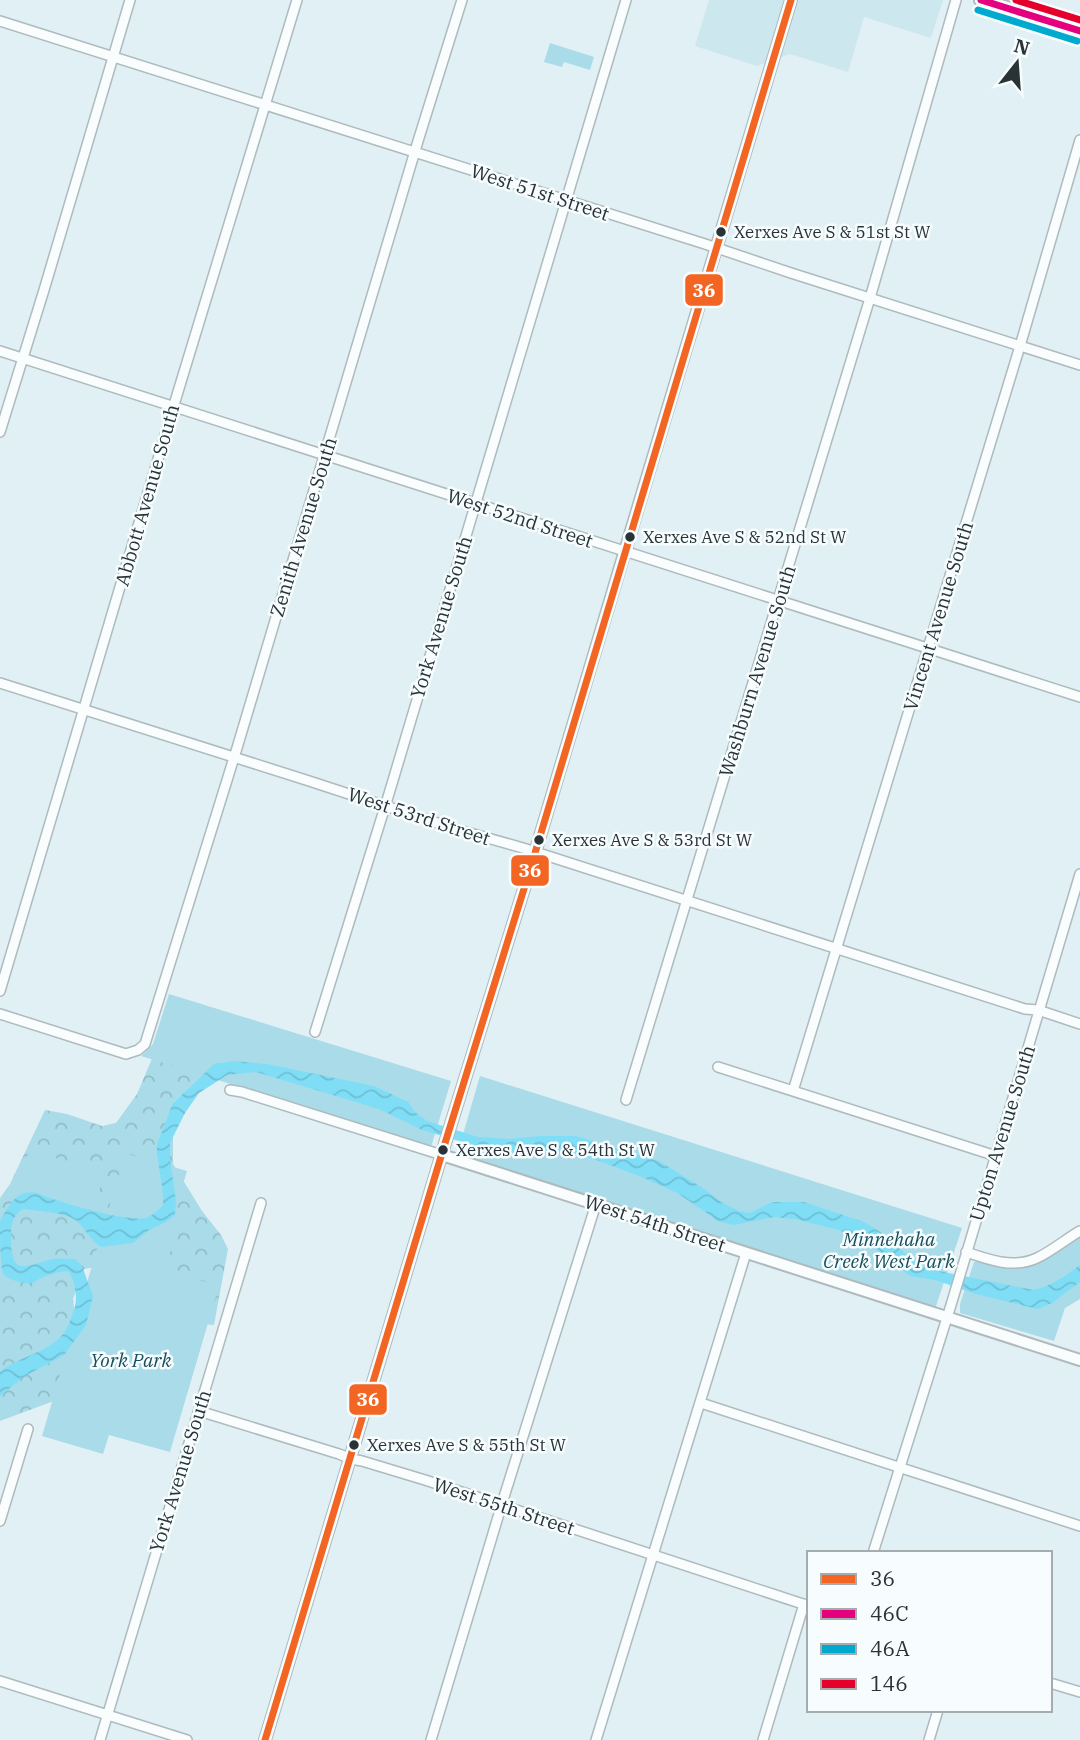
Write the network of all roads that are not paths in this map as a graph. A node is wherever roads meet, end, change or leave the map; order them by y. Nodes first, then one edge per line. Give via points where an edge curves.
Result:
1 (130, 0) edge
2 (297, 0) edge
3 (462, 0) edge
4 (626, 0) edge
5 (791, 0) edge
6 (956, 0) edge
7 (981, 0) edge
8 (0, 21) edge
9 (1080, 31) edge
10 (113, 57) junction
11 (266, 106) junction
12 (1080, 140) edge
13 (415, 152) junction
14 (566, 200) junction
15 (716, 248) junction
16 (870, 298) junction
17 (1020, 346) junction
18 (0, 351) edge
19 (22, 358) junction
20 (1080, 365) edge
21 (174, 406) junction
22 (0, 432) edge
23 (325, 454) junction
24 (475, 502) junction
25 (625, 552) junction
26 (778, 600) junction
27 (928, 648) junction
28 (0, 683) edge
29 (1080, 696) edge
30 (83, 709) junction
31 (234, 757) junction
32 (385, 805) junction
33 (536, 852) junction
34 (1080, 874) edge
35 (687, 901) junction
36 (836, 950) junction
37 (0, 991) edge
38 (1038, 1010) junction
39 (0, 1014) edge
40 (1080, 1024) edge
41 (315, 1032) dead end
42 (718, 1067) dead end
43 (230, 1090) dead end
44 (793, 1091) junction
45 (625, 1100) dead end
46 (442, 1155) junction
47 (996, 1156) junction
48 (261, 1203) dead end
49 (596, 1204) junction
50 (1080, 1231) edge
51 (966, 1252) junction
52 (747, 1253) junction
53 (947, 1318) junction
54 (1080, 1360) edge
55 (701, 1403) junction
56 (198, 1411) junction
57 (28, 1429) dead end
58 (351, 1460) junction
59 (900, 1468) junction
60 (502, 1506) junction
61 (1, 1516) edge
62 (1080, 1526) edge
63 (874, 1551) edge
64 (652, 1556) junction
65 (806, 1605) edge
66 (0, 1681) edge
67 (1052, 1684) edge
68 (1080, 1692) edge
69 (937, 1712) edge
70 (107, 1715) junction
71 (100, 1740) edge
72 (187, 1740) edge
73 (265, 1740) edge
74 (431, 1740) edge
75 (596, 1740) edge
76 (763, 1740) edge
77 (929, 1740) edge

1 - 10 street
2 - 11 street, Abbott Avenue South
3 - 13 street, Zenith Avenue South
4 - 14 street, York Avenue South
5 - 15 street
6 - 16 street, Washburn Avenue South
7 - 9 main road
8 - 10 street, West 51st Street
10 - 11 street, West 51st Street
10 - 19 street
11 - 13 street, West 51st Street
11 - 21 street, Abbott Avenue South
12 - 17 street, Vincent Avenue South
13 - 14 street, West 51st Street
13 - 23 street, Zenith Avenue South
14 - 15 street, West 51st Street
14 - 24 street, York Avenue South
15 - 16 street, West 51st Street
15 - 25 street
16 - 17 street, West 51st Street
16 - 26 street, Washburn Avenue South
17 - 20 street, West 51st Street
17 - 27 street, Vincent Avenue South
18 - 19 street, West 52nd Street
19 - 21 street, West 52nd Street
19 - 22 street
21 - 23 street, West 52nd Street
21 - 30 street, Abbott Avenue South
23 - 24 street, West 52nd Street
23 - 31 street, Zenith Avenue South
24 - 25 street, West 52nd Street
24 - 32 street, York Avenue South
25 - 26 street, West 52nd Street
25 - 33 street
26 - 27 street, West 52nd Street
26 - 35 street, Washburn Avenue South
27 - 29 street, West 52nd Street
27 - 36 street, Vincent Avenue South
28 - 30 street, West 53rd Street
30 - 31 street, West 53rd Street
30 - 37 street, Abbott Avenue South
31 - 32 street, West 53rd Street
31 - 39 street, Zenith Avenue South via 145,1044 126,1054
32 - 33 street, West 53rd Street
32 - 41 street, York Avenue South
33 - 35 street, West 53rd Street
33 - 46 street
34 - 38 street, Upton Avenue South
35 - 36 street, West 53rd Street
35 - 45 street, Washburn Avenue South
36 - 38 street, West 53rd Street
36 - 44 street, Vincent Avenue South
38 - 40 street, West 53rd Street
38 - 47 street, Upton Avenue South
42 - 44 street
43 - 46 street, West 54th Street
44 - 47 street
46 - 49 street, West 54th Street
46 - 58 street
47 - 51 street, Upton Avenue South
48 - 56 street, York Avenue South
49 - 52 street, West 54th Street
49 - 60 street
50 - 51 street via 1021,1263
51 - 53 street, Upton Avenue South
52 - 53 street, West 54th Street
52 - 55 street
53 - 54 street, West 54th Street
53 - 59 street, Upton Avenue South
55 - 59 street
55 - 64 street
56 - 58 street, West 55th Street
56 - 70 street, York Avenue South
57 - 61 street
58 - 60 street, West 55th Street
58 - 73 street
59 - 62 street
59 - 63 street, Upton Avenue South
60 - 64 street, West 55th Street
60 - 74 street
64 - 65 street, West 55th Street
64 - 75 street
65 - 76 street
66 - 70 street
67 - 68 street
69 - 77 street
70 - 71 street, York Avenue South
70 - 72 street

